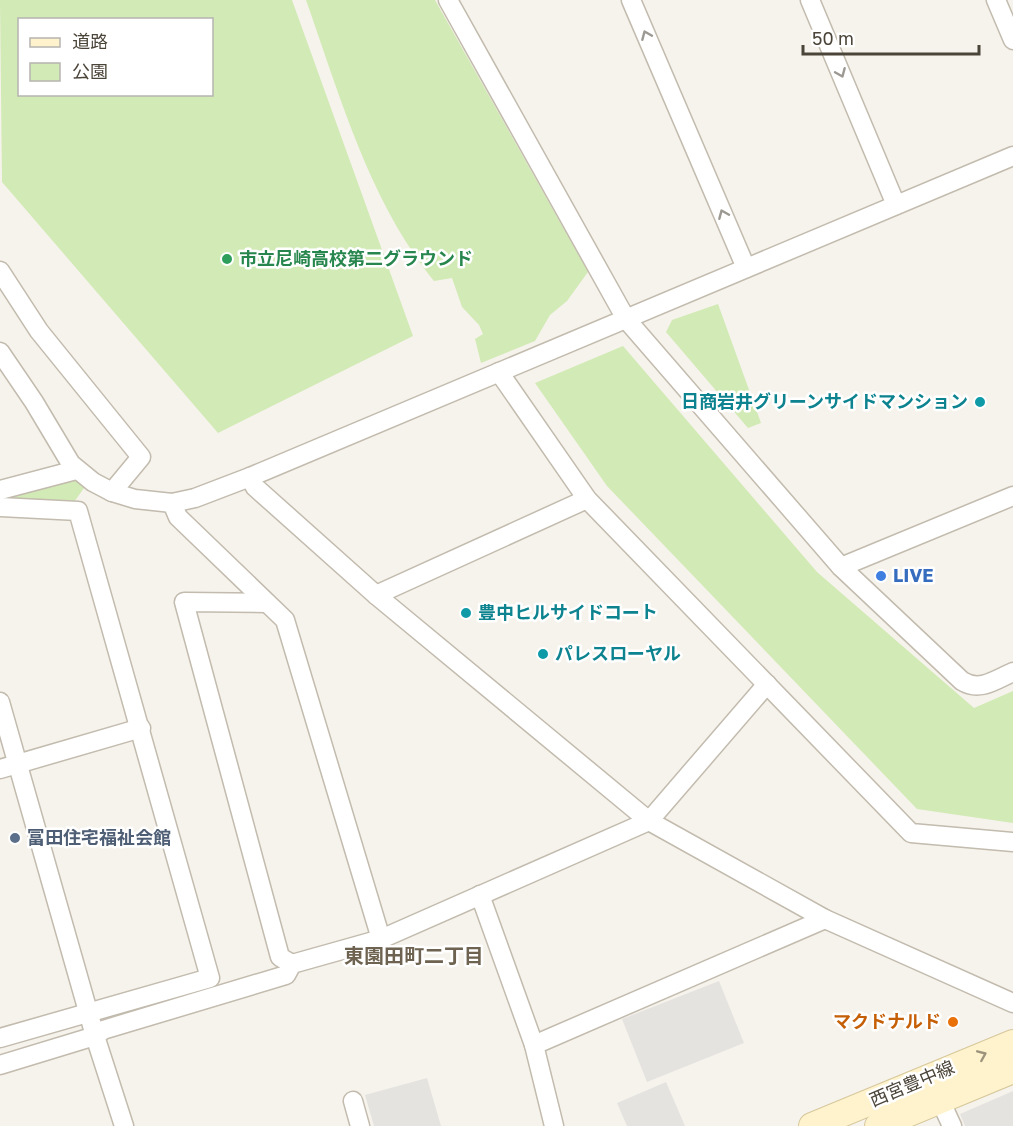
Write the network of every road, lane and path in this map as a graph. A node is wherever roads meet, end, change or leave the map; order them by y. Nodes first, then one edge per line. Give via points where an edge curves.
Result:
1 (448, 0) edge
2 (631, 0) edge
3 (810, 0) edge
4 (996, 0) edge
5 (1013, 40) edge
6 (1013, 156) edge
7 (896, 205) junction
8 (746, 268) junction
9 (0, 271) edge
10 (626, 319) junction
11 (0, 352) edge
12 (499, 372) junction
13 (76, 470) junction
14 (250, 477) junction
15 (0, 490) edge
16 (112, 492) junction
17 (1013, 496) edge
18 (587, 499) junction
19 (172, 503) junction
20 (0, 507) edge
21 (841, 567) junction
22 (376, 595) junction
23 (267, 603) junction
24 (1013, 672) edge
25 (767, 684) junction
26 (0, 702) edge
27 (141, 728) junction
28 (18, 764) junction
29 (0, 769) edge
30 (649, 821) junction
31 (1013, 842) edge
32 (480, 895) junction
33 (825, 919) junction
34 (381, 939) junction
35 (292, 964) junction
36 (212, 987) junction
37 (1013, 1003) edge
38 (89, 1013) junction
39 (95, 1036) junction
40 (0, 1038) edge
41 (1013, 1042) edge
42 (534, 1045) junction
43 (0, 1065) edge
44 (1013, 1070) edge
45 (940, 1100) junction
46 (353, 1101) dead end
47 (124, 1126) edge
48 (360, 1126) edge
49 (554, 1126) edge
50 (812, 1126) edge
51 (878, 1126) edge
52 (952, 1126) edge

1 - 10 street
8 -> 2 street
3 -> 7 street
4 - 5 street
6 - 7 street
7 - 8 street
8 - 10 street
9 - 16 street via 39,331 141,457
10 - 12 street
10 - 21 street
11 - 13 street
12 - 14 street
12 - 18 street
13 - 15 street
13 - 16 street
14 - 19 street
14 - 22 street via 255,488
16 - 19 street
17 - 21 street
18 - 22 street
18 - 25 street
19 - 23 street via 178,517
20 - 27 street via 78,511
21 - 24 street via 970,686 982,686
22 - 30 street
23 - 34 street via 285,620
23 - 35 street via 184,602 280,957
25 - 30 street
25 - 31 street via 911,833
26 - 28 street
27 - 28 street
27 - 36 street
28 - 29 street
28 - 38 street
30 - 32 street
30 - 33 street
32 - 34 street
32 - 42 street
33 - 37 street
33 - 42 street
34 - 35 street
35 - 36 street via 286,975
36 - 38 street
36 - 39 street
38 - 39 street
38 - 40 street
39 - 43 street
39 - 47 street
50 -> 41 main road, 西宮豊中線
42 - 49 street
44 - 45 main road, 西宮豊中線
45 - 51 main road, 西宮豊中線
45 - 52 street
46 - 48 street

